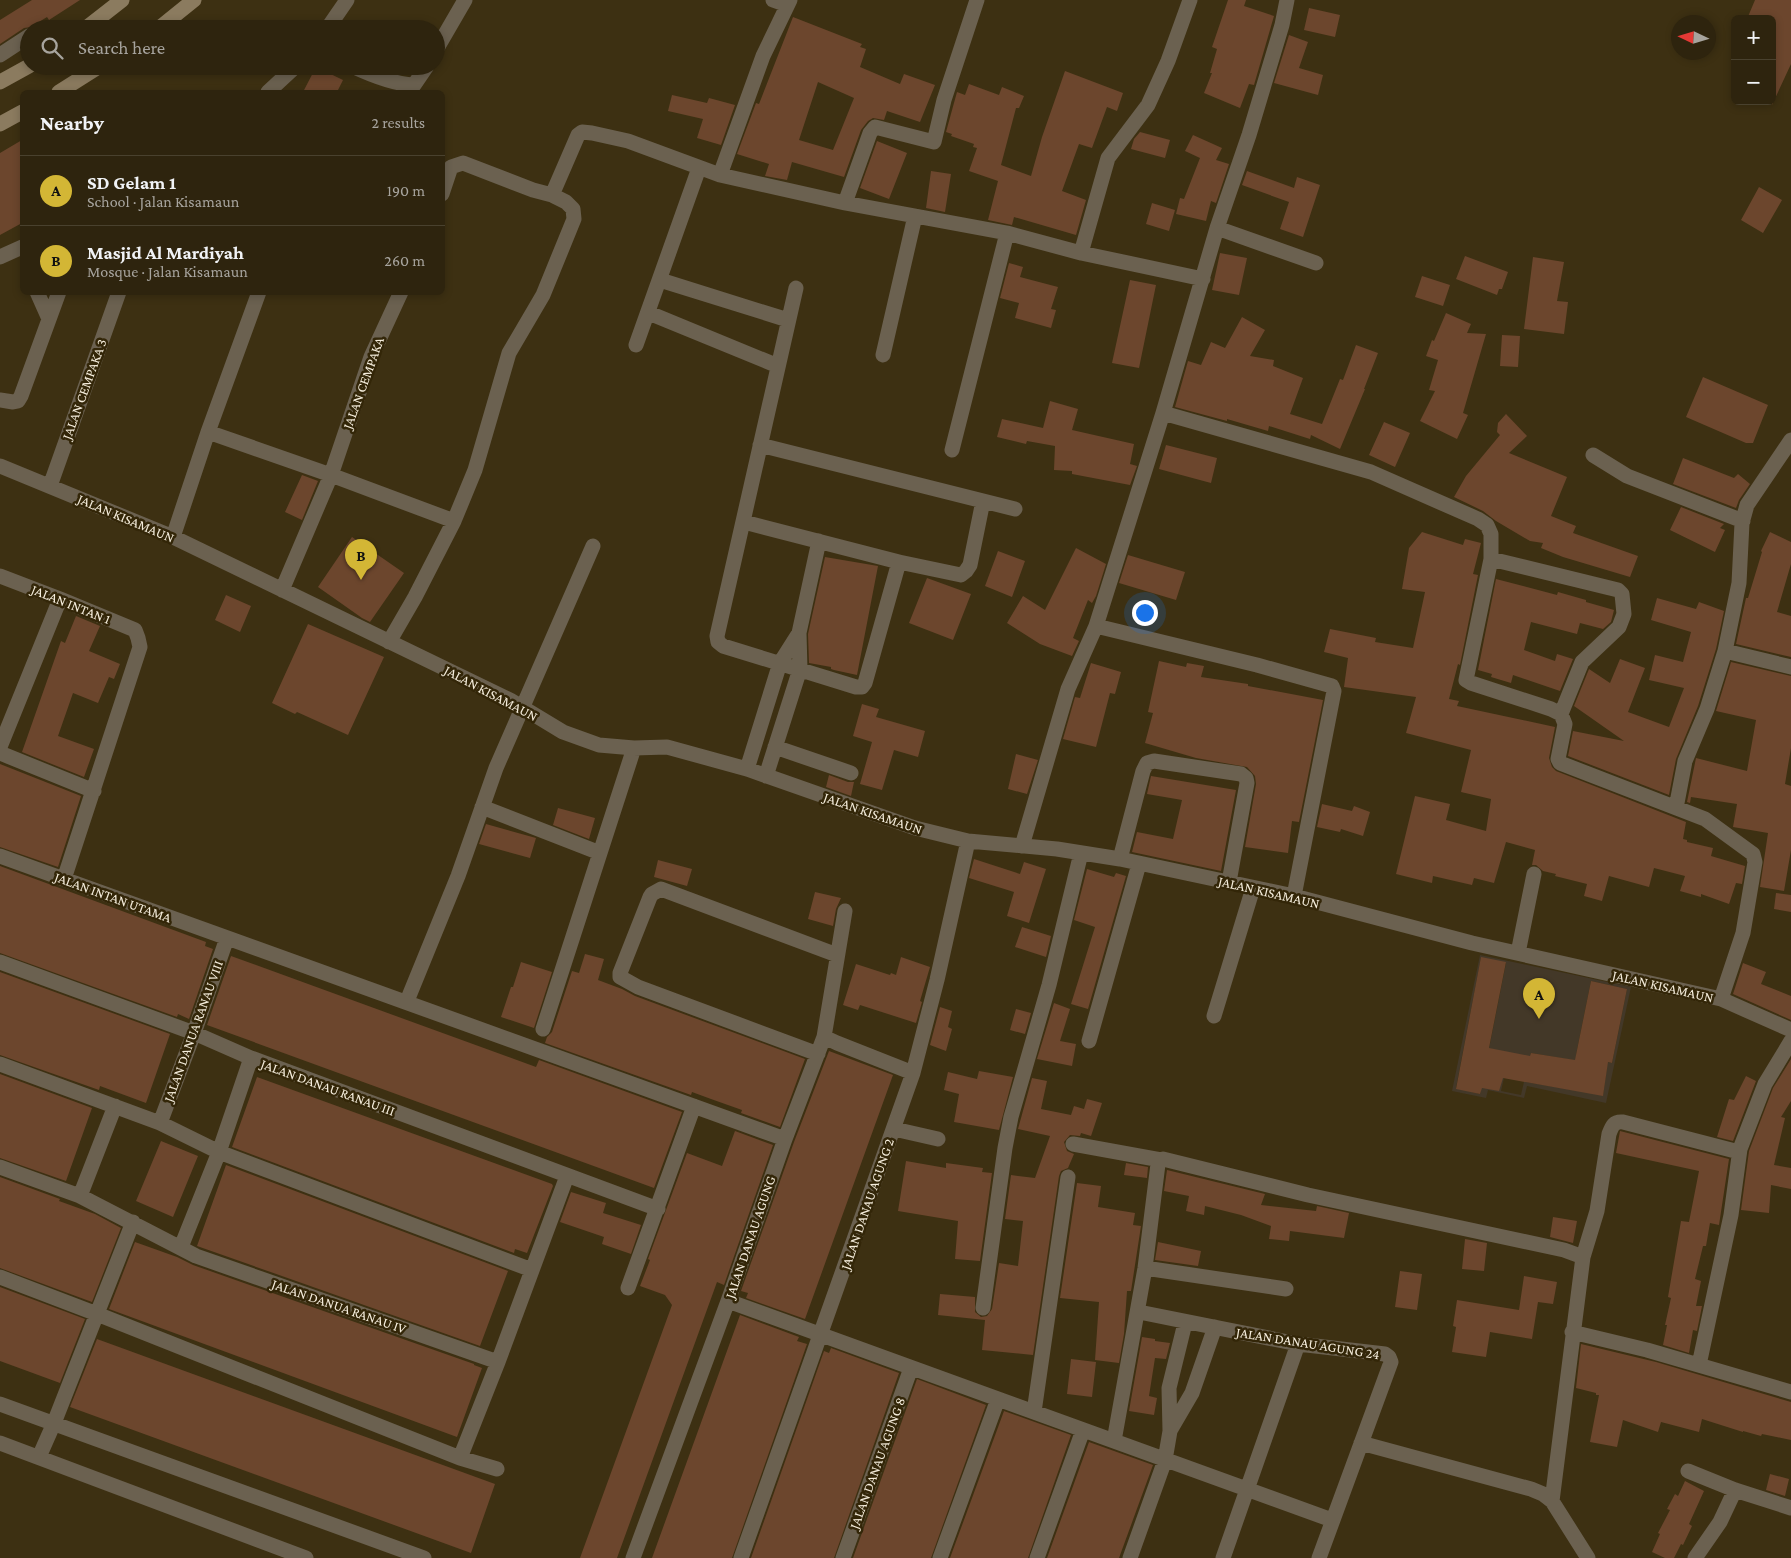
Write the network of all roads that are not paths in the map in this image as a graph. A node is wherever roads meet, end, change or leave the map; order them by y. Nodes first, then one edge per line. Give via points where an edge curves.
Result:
1 (122, 0) edge
2 (194, 0) edge
3 (347, 0) edge
4 (465, 0) edge
5 (977, 0) edge
6 (1190, 0) edge
7 (1287, 0) edge
8 (784, 2) edge
9 (96, 20) edge
10 (169, 20) edge
11 (333, 20) edge
12 (445, 34) edge
13 (20, 42) edge
14 (0, 55) edge
15 (20, 71) edge
16 (86, 75) edge
17 (286, 75) edge
18 (373, 75) edge
19 (421, 75) edge
20 (0, 82) edge
21 (62, 90) edge
22 (270, 90) edge
23 (20, 113) edge
24 (0, 124) edge
25 (699, 168) junction
26 (720, 175) junction
27 (445, 185) edge
28 (552, 195) junction
29 (845, 202) junction
30 (915, 216) junction
31 (1217, 228) junction
32 (1006, 233) junction
33 (20, 252) edge
34 (1081, 253) junction
35 (0, 257) edge
36 (1316, 263) dead end
37 (1203, 279) junction
38 (660, 280) junction
39 (796, 288) dead end
40 (38, 295) edge
41 (58, 295) edge
42 (118, 295) edge
43 (258, 295) edge
44 (399, 295) edge
45 (649, 313) junction
46 (49, 319) junction
47 (788, 320) junction
48 (636, 345) dead end
49 (883, 355) dead end
50 (778, 366) junction
51 (0, 400) edge
52 (1162, 412) junction
53 (208, 432) junction
54 (760, 445) junction
55 (1788, 448) edge
56 (952, 450) dead end
57 (1593, 455) dead end
58 (0, 466) edge
59 (331, 475) junction
60 (50, 486) junction
61 (983, 501) junction
62 (1015, 509) dead end
63 (454, 521) junction
64 (1743, 521) junction
65 (744, 522) junction
66 (173, 537) junction
67 (819, 540) junction
68 (593, 546) dead end
69 (1490, 559) junction
70 (899, 562) junction
71 (0, 576) edge
72 (282, 590) junction
73 (60, 599) junction
74 (1096, 626) junction
75 (798, 633) junction
76 (389, 642) junction
77 (1725, 650) junction
78 (780, 663) junction
79 (1791, 667) edge
80 (800, 669) junction
81 (522, 708) junction
82 (1561, 714) junction
83 (0, 747) edge
84 (634, 748) junction
85 (775, 748) junction
86 (0, 753) edge
87 (747, 769) junction
88 (851, 772) dead end
89 (766, 776) junction
90 (94, 791) junction
91 (482, 808) junction
92 (1676, 808) junction
93 (968, 841) junction
94 (1022, 846) junction
95 (600, 853) junction
96 (1082, 853) junction
97 (0, 856) edge
98 (1120, 860) junction
99 (1139, 864) junction
100 (1534, 874) dead end
101 (64, 879) junction
102 (1229, 882) junction
103 (1253, 888) junction
104 (1294, 896) junction
105 (845, 911) dead end
106 (227, 938) junction
107 (1518, 953) junction
108 (837, 955) junction
109 (0, 962) edge
110 (1721, 1000) junction
111 (407, 1001) junction
112 (1214, 1016) dead end
113 (543, 1029) dead end
114 (1791, 1030) edge
115 (194, 1033) junction
116 (824, 1037) junction
117 (1791, 1041) edge
118 (1089, 1042) dead end
119 (818, 1054) junction
120 (251, 1058) junction
121 (0, 1064) edge
122 (913, 1073) junction
123 (114, 1106) junction
124 (694, 1106) junction
125 (160, 1123) junction
126 (894, 1129) junction
127 (785, 1139) junction
128 (938, 1139) dead end
129 (1072, 1144) dead end
130 (219, 1152) junction
131 (1739, 1152) junction
132 (1161, 1160) junction
133 (0, 1167) edge
134 (567, 1176) junction
135 (1068, 1176) dead end
136 (80, 1196) junction
137 (658, 1209) junction
138 (132, 1222) junction
139 (181, 1247) junction
140 (1582, 1257) junction
141 (1145, 1268) junction
142 (532, 1270) junction
143 (0, 1277) edge
144 (628, 1288) dead end
145 (1286, 1289) dead end
146 (728, 1301) junction
147 (983, 1308) dead end
148 (1144, 1313) dead end
149 (97, 1314) junction
150 (1185, 1323) junction
151 (1215, 1327) junction
152 (1572, 1332) junction
153 (821, 1335) junction
154 (1298, 1344) junction
155 (498, 1362) junction
156 (1699, 1365) junction
157 (911, 1368) junction
158 (1791, 1392) edge
159 (998, 1400) junction
160 (0, 1404) edge
161 (1034, 1412) junction
162 (54, 1423) junction
163 (1083, 1430) junction
164 (1170, 1431) junction
165 (1114, 1442) junction
166 (0, 1443) edge
167 (1361, 1443) junction
168 (39, 1457) junction
169 (460, 1458) junction
170 (1165, 1460) junction
171 (497, 1469) dead end
172 (1688, 1470) dead end
173 (1247, 1490) junction
174 (1735, 1490) junction
175 (1552, 1501) junction
176 (1791, 1508) edge
177 (1332, 1520) junction
178 (306, 1558) edge
179 (424, 1558) edge
180 (634, 1558) edge
181 (741, 1558) edge
182 (843, 1558) edge
183 (940, 1558) edge
184 (1037, 1558) edge
185 (1130, 1558) edge
186 (1223, 1558) edge
187 (1319, 1558) edge
188 (1588, 1558) edge
189 (1695, 1558) edge

1 - 9 street
2 - 10 street
3 - 11 street
4 - 12 street
5 - 29 street via 944,100 934,142 873,129
6 - 34 street via 1148,105 1108,158
7 - 31 street via 1249,135
8 - 26 street
13 - 14 street
15 - 20 street
16 - 21 street
17 - 22 street
18 - 19 street via 414,85
23 - 24 street
25 - 26 street
25 - 28 street via 628,141 582,132 575,140
25 - 38 street
26 - 29 street
27 - 28 street via 451,167 463,163
28 - 63 street via 573,209 574,219 543,295 509,353 475,470
29 - 30 street
30 - 32 street
30 - 49 street
31 - 36 street
31 - 37 street
32 - 34 street
32 - 56 street
33 - 35 street
34 - 37 street
37 - 52 street
38 - 45 street
38 - 47 street
39 - 47 street
40 - 46 street
41 - 46 street
42 - 60 street, JALAN CEMPAKA 3
43 - 53 street
44 - 59 street, JALAN CEMPAKA via 371,357
45 - 48 street
45 - 50 street
46 - 51 street via 18,401
47 - 50 street
50 - 54 street
52 - 69 street via 1371,472 1483,522 1491,534
52 - 74 street
53 - 59 street
53 - 66 street
54 - 61 street
54 - 65 street
55 - 64 street via 1747,505
57 - 64 street via 1627,476
58 - 60 street, JALAN KISAMAUN
59 - 63 street
59 - 72 street, JALAN CEMPAKA
60 - 66 street, JALAN KISAMAUN
61 - 62 street
61 - 70 street via 970,564 961,575
63 - 76 street
64 - 77 street via 1739,583
65 - 67 street
65 - 78 street via 718,642 722,646
66 - 72 street, JALAN KISAMAUN
67 - 70 street
67 - 75 street
68 - 81 street
69 - 82 street via 1466,680
69 - 82 street via 1618,590 1622,594 1624,614 1619,627 1582,662
70 - 80 street via 862,687
71 - 73 street, JALAN INTAN 1
72 - 76 street, JALAN KISAMAUN
73 - 83 street
73 - 90 street, JALAN INTAN 1 via 135,630 140,647
74 - 94 street via 1068,689
74 - 104 street via 1332,686 1334,690
75 - 78 street
75 - 80 street
76 - 81 street, JALAN KISAMAUN
77 - 79 street
77 - 92 street via 1707,709 1685,761
78 - 80 street
78 - 87 street
80 - 85 street
81 - 84 street, JALAN KISAMAUN via 563,732 599,745
81 - 91 street
82 - 92 street via 1565,724 1560,763
84 - 87 street, JALAN KISAMAUN via 666,747
84 - 95 street
85 - 88 street
85 - 89 street
86 - 90 street
87 - 89 street, JALAN KISAMAUN
89 - 93 street, JALAN KISAMAUN via 915,828
90 - 101 street
91 - 95 street
91 - 111 street
92 - 110 street via 1705,819 1746,848 1754,858 1743,933
93 - 94 street, JALAN KISAMAUN
93 - 122 street, JALAN DANAU AGUNG 2 via 938,980
94 - 96 street, JALAN KISAMAUN
95 - 113 street
96 - 98 street, JALAN KISAMAUN
96 - 147 street via 1011,1117
97 - 101 street, JALAN INTAN UTAMA
98 - 99 street, JALAN KISAMAUN
98 - 102 street via 1143,771 1148,763 1154,760 1241,774 1247,783
99 - 102 street, JALAN KISAMAUN
99 - 118 street
100 - 107 street
101 - 106 street, JALAN INTAN UTAMA
102 - 103 street, JALAN KISAMAUN
103 - 104 street, JALAN KISAMAUN
103 - 112 street
104 - 107 street, JALAN KISAMAUN
105 - 108 street, JALAN DANAU AGUNG
106 - 111 street, JALAN INTAN UTAMA
106 - 115 street, JALAN DANUA RANAU VIII
107 - 110 street, JALAN KISAMAUN
108 - 116 street, JALAN DANAU AGUNG
108 - 119 street via 661,889 650,897 620,973 620,978 638,987
109 - 115 street, JALAN DANAU RANAU III
110 - 114 street, JALAN KISAMAUN
111 - 124 street, JALAN INTAN UTAMA
115 - 120 street, JALAN DANAU RANAU III
115 - 125 street, JALAN DANUA RANAU VIII
116 - 119 street, JALAN DANAU AGUNG
116 - 122 street
117 - 131 street via 1765,1084
119 - 127 street, JALAN DANAU AGUNG
120 - 130 street
120 - 134 street, JALAN DANAU RANAU III
121 - 123 street
122 - 126 street, JALAN DANAU AGUNG 2
123 - 125 street
123 - 136 street
124 - 127 street, JALAN INTAN UTAMA
124 - 137 street
125 - 130 street
126 - 128 street
126 - 153 street, JALAN DANAU AGUNG 2
127 - 146 street, JALAN DANAU AGUNG
129 - 132 street
130 - 139 street
130 - 142 street
131 - 140 street via 1618,1121 1609,1134 1598,1211
131 - 156 street via 1731,1215
132 - 140 street via 1564,1250
132 - 141 street
133 - 136 street, JALAN DANUA RANAU IV
134 - 137 street, JALAN DANAU RANAU III
134 - 142 street
135 - 161 street
136 - 138 street, JALAN DANUA RANAU IV
137 - 144 street
138 - 139 street, JALAN DANUA RANAU IV
138 - 149 street
139 - 155 street, JALAN DANUA RANAU IV via 196,1256
140 - 152 street
141 - 145 street
141 - 165 street
142 - 155 street
143 - 149 street
146 - 153 street
146 - 180 street, JALAN DANAU AGUNG
148 - 150 street, JALAN DANAU AGUNG 24
149 - 162 street
149 - 169 street
150 - 151 street, JALAN DANAU AGUNG 24
150 - 164 street via 1169,1388
151 - 154 street, JALAN DANAU AGUNG 24
151 - 164 street via 1192,1392
152 - 156 street
152 - 175 street
153 - 157 street
153 - 181 street, JALAN DANAU AGUNG 2
154 - 167 street, JALAN DANAU AGUNG 24 via 1389,1357 1391,1362
154 - 173 street
155 - 169 street
156 - 158 street
157 - 159 street
157 - 182 street, JALAN DANAU AGUNG 8
159 - 161 street
159 - 183 street
160 - 162 street
161 - 163 street
162 - 168 street
162 - 179 street
163 - 165 street
163 - 184 street
164 - 170 street
165 - 170 street
166 - 168 street
167 - 175 street via 1531,1489
167 - 177 street, JALAN DANAU AGUNG 24
168 - 178 street
169 - 171 street
170 - 173 street
170 - 185 street
172 - 174 street
173 - 177 street
173 - 186 street
174 - 176 street
174 - 189 street via 1720,1522
175 - 188 street
177 - 187 street, JALAN DANAU AGUNG 24

